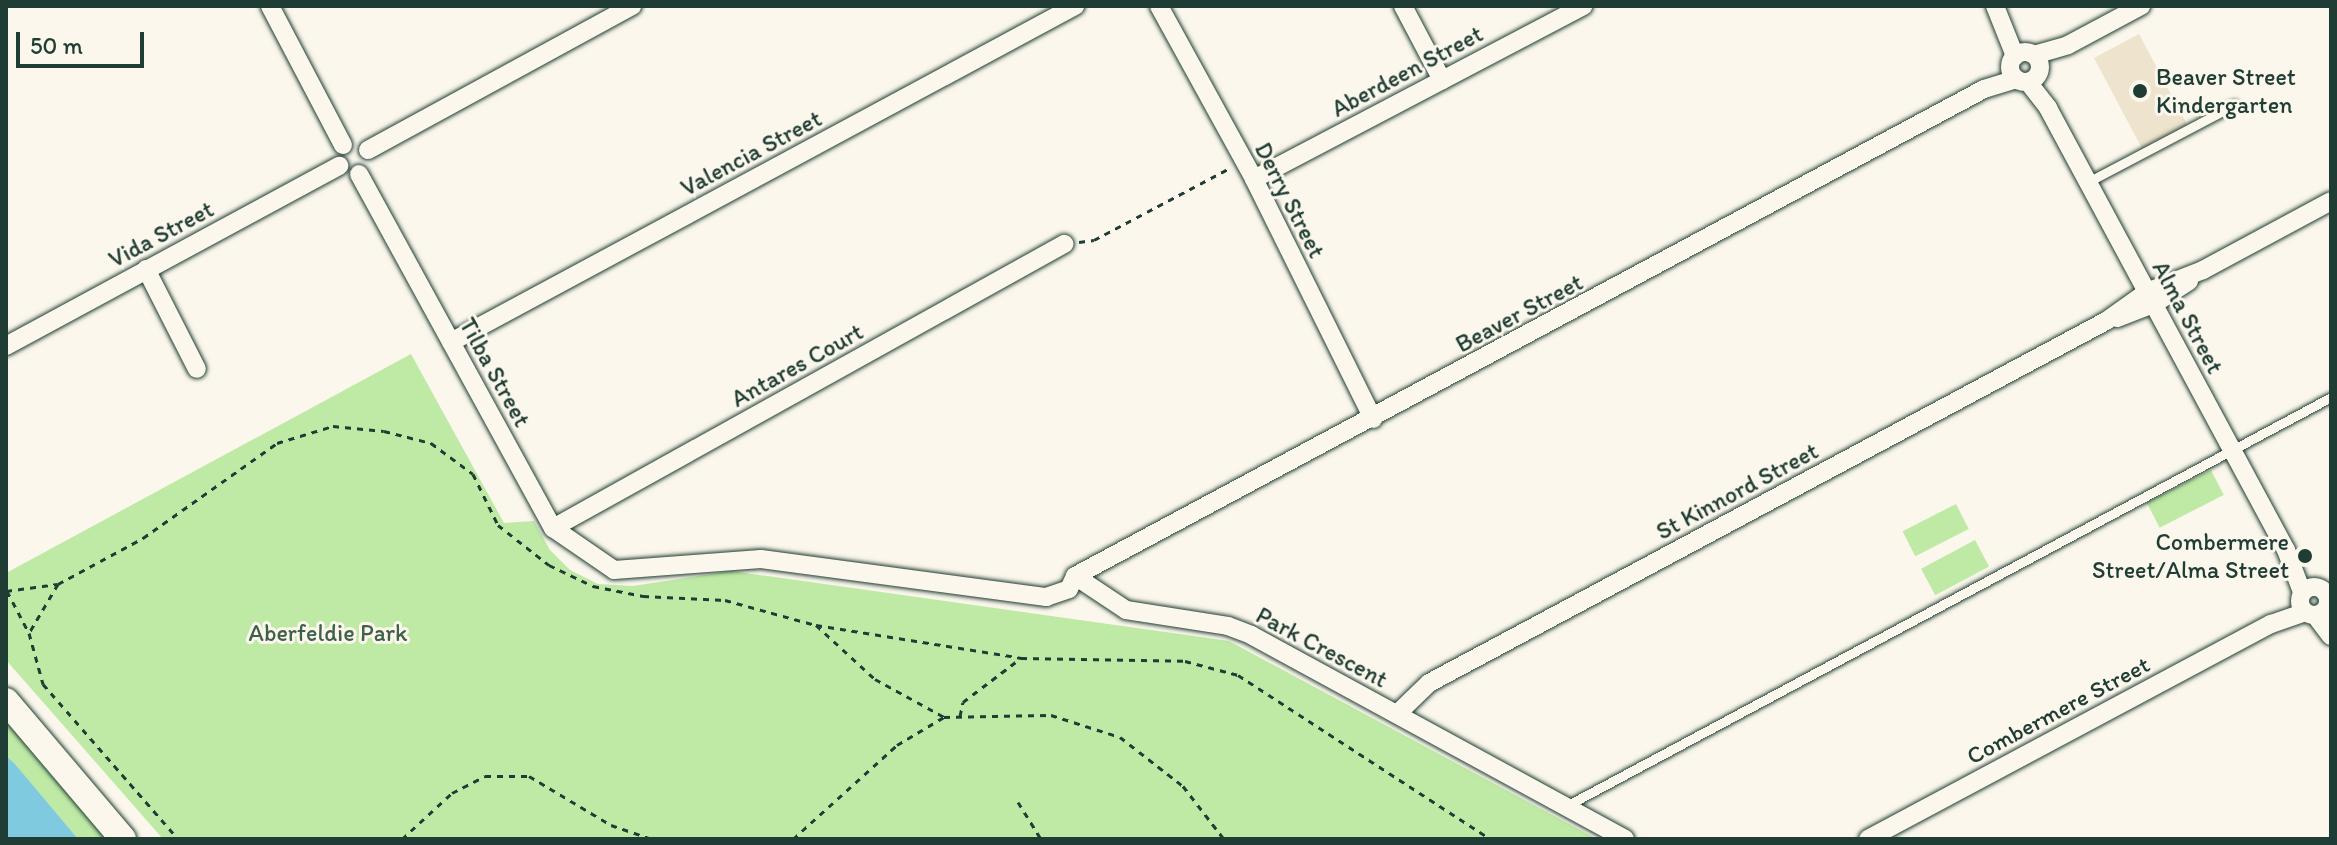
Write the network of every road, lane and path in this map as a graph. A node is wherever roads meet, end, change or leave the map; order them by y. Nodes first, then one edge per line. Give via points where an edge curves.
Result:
1 (270, 6) edge
2 (632, 6) edge
3 (1075, 6) edge
4 (1159, 6) edge
5 (1403, 6) edge
6 (1583, 6) edge
7 (2141, 6) edge
8 (1998, 13) edge
9 (2026, 67) junction
10 (1442, 80) junction
11 (2234, 105) dead end
12 (343, 145) junction
13 (368, 150) junction
14 (1244, 161) junction
15 (339, 166) junction
16 (359, 174) junction
17 (1254, 179) junction
18 (2088, 182) junction
19 (2331, 201) edge
20 (1064, 244) joint
21 (146, 269) junction
22 (2150, 298) junction
23 (451, 342) junction
24 (6, 346) edge
25 (197, 369) dead end
26 (2331, 397) edge
27 (1373, 419) junction
28 (2232, 449) junction
29 (553, 528) junction
30 (1075, 576) junction
31 (58, 584) junction
32 (7, 591) edge
33 (2319, 601) edge
34 (816, 625) junction
35 (29, 633) junction
36 (2331, 636) edge
37 (1021, 658) junction
38 (6, 701) edge
39 (1397, 714) junction
40 (960, 716) junction
41 (944, 717) junction
42 (1018, 802) dead end
43 (1568, 805) junction
44 (1621, 837) edge
45 (123, 839) edge
46 (178, 839) edge
47 (402, 839) edge
48 (652, 839) edge
49 (793, 839) edge
50 (1041, 839) edge
51 (1224, 839) edge
52 (1491, 839) edge
53 (1868, 839) edge

1 - 12 street
2 - 13 street
3 - 23 street, Valencia Street
4 - 14 street, Derry Street
5 - 10 street
6 - 10 street, Aberdeen Street
7 - 9 street, Beaver Street
8 - 9 street, Alma Street
9 - 18 street, Alma Street
9 - 27 street, Beaver Street
10 - 17 street, Aberdeen Street
11 - 18 lane
12 - 13 street via 360,142
12 - 15 street
13 - 16 street via 370,161
14 - 17 street, Derry Street
14 - 20 path via 1094,240
15 - 16 street
15 - 21 street, Vida Street
16 - 23 street, Tilba Street
17 - 27 street, Derry Street
18 - 22 street, Alma Street
19 - 22 street, St Kinnord Street
20 - 29 street, Antares Court
21 - 24 street, Vida Street
21 - 25 street
22 - 28 street, Alma Street
22 - 39 street, St Kinnord Street via 1429,683
23 - 29 street, Tilba Street
26 - 28 lane
27 - 30 street, Beaver Street
28 - 33 street, Alma Street
28 - 43 lane
29 - 30 street, Tilba Street via 614,570 761,559 1046,597 1069,589
30 - 39 street, Park Crescent via 1126,610 1228,626 1251,635
31 - 32 path
31 - 34 path via 143,538 277,443 333,426 431,443 473,474 498,525 549,565 593,586 643,596 725,600
31 - 35 path
32 - 35 path
33 - 36 street, Alma Street
33 - 53 street, Combermere Street
34 - 37 path
34 - 41 path via 875,679
35 - 46 path via 43,684
37 - 40 path via 963,702
37 - 52 path via 1185,661 1238,675
38 - 45 street
39 - 43 street, Park Crescent
40 - 41 path
40 - 51 path via 1051,715 1120,737 1183,786
41 - 49 path via 886,754
42 - 50 path
43 - 44 street, Park Crescent
47 - 48 path via 452,793 485,776 529,776 611,825

